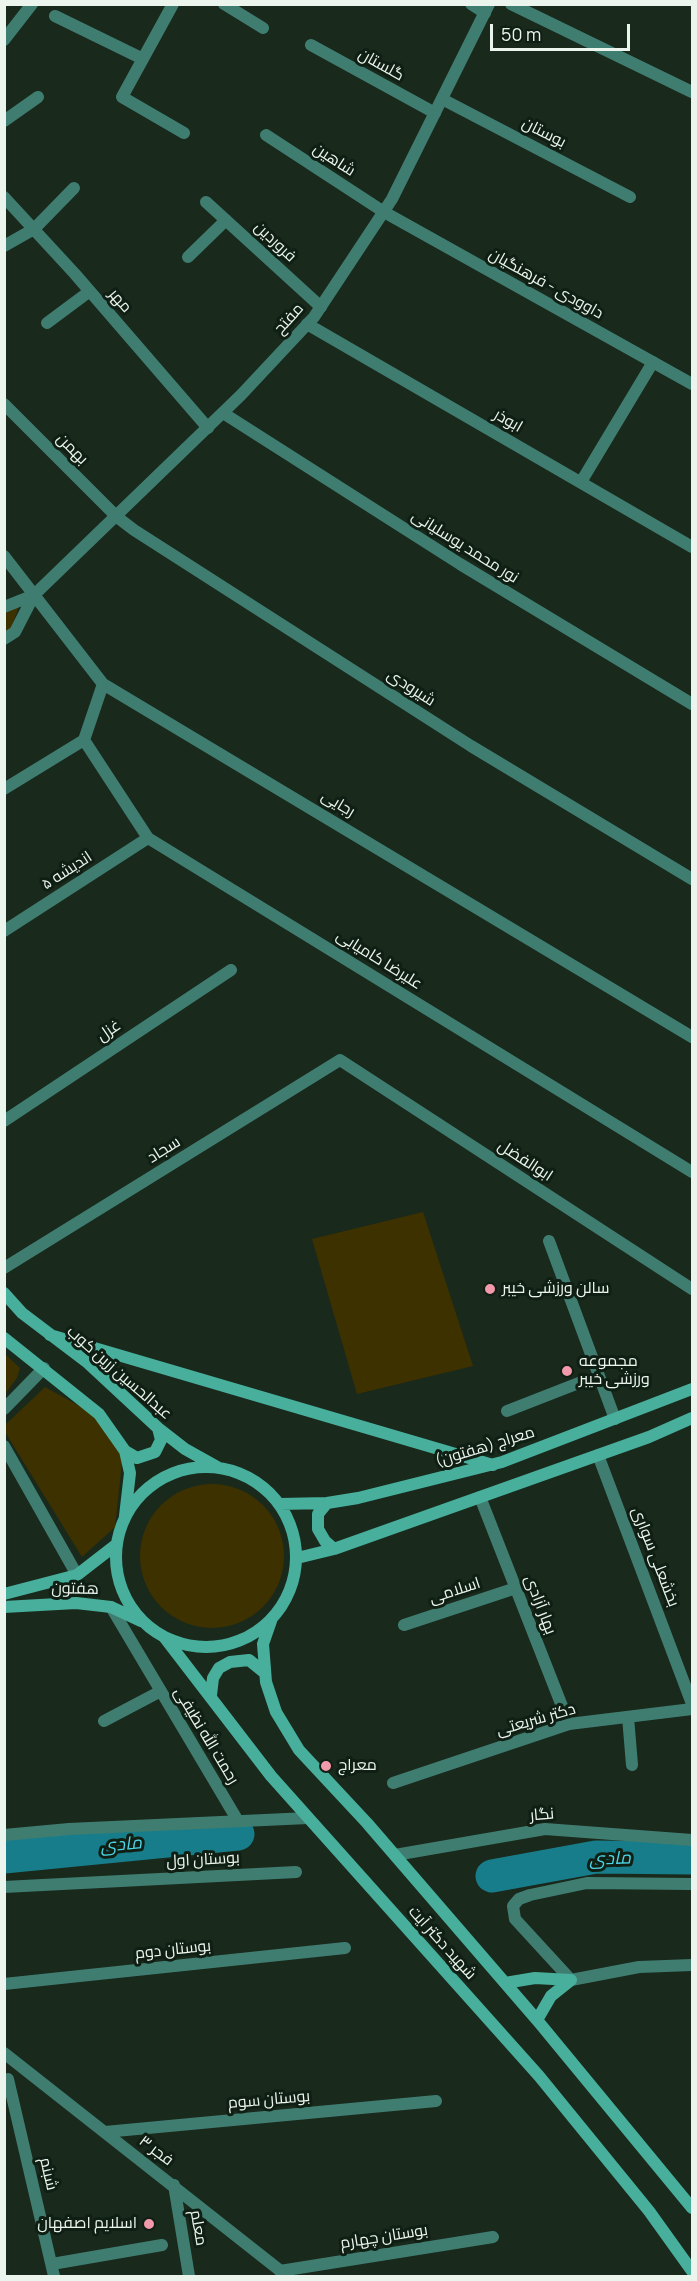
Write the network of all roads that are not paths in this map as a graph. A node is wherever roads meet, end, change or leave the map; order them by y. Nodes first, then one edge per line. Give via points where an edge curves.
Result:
1 (32, 4) edge
2 (173, 4) edge
3 (224, 4) edge
4 (471, 4) edge
5 (511, 4) edge
6 (487, 9) edge
7 (54, 16) dead end
8 (263, 28) dead end
9 (4, 40) edge
10 (311, 45) dead end
11 (143, 59) junction
12 (693, 92) edge
13 (38, 97) dead end
14 (442, 99) junction
15 (435, 113) junction
16 (4, 121) edge
17 (184, 133) dead end
18 (266, 135) dead end
19 (74, 188) dead end
20 (4, 197) edge
21 (630, 197) dead end
22 (206, 202) dead end
23 (384, 212) junction
24 (226, 220) junction
25 (34, 229) junction
26 (4, 246) edge
27 (188, 257) dead end
28 (90, 291) junction
29 (321, 307) junction
30 (47, 323) dead end
31 (307, 324) junction
32 (653, 362) junction
33 (693, 384) edge
34 (4, 405) edge
35 (223, 413) junction
36 (208, 428) junction
37 (581, 482) junction
38 (117, 517) junction
39 (693, 547) edge
40 (4, 556) edge
41 (34, 595) junction
42 (4, 607) edge
43 (4, 639) edge
44 (103, 684) junction
45 (693, 704) edge
46 (84, 740) junction
47 (4, 789) edge
48 (148, 838) junction
49 (693, 879) edge
50 (4, 931) edge
51 (231, 970) dead end
52 (693, 1037) edge
53 (340, 1060) joint
54 (4, 1121) edge
55 (693, 1172) edge
56 (549, 1242) dead end
57 (4, 1268) edge
58 (693, 1290) edge
59 (4, 1293) edge
60 (50, 1335) junction
61 (4, 1338) edge
62 (44, 1368) junction
63 (589, 1378) dead end
64 (693, 1389) edge
65 (4, 1409) edge
66 (507, 1411) dead end
67 (693, 1418) edge
68 (615, 1419) junction
69 (158, 1428) junction
70 (4, 1446) edge
71 (125, 1451) junction
72 (598, 1455) junction
73 (493, 1464) junction
74 (220, 1468) junction
75 (480, 1497) junction
76 (327, 1503) junction
77 (280, 1504) junction
78 (125, 1517) junction
79 (117, 1544) junction
80 (334, 1549) junction
81 (297, 1558) junction
82 (77, 1575) junction
83 (516, 1588) junction
84 (4, 1594) edge
85 (4, 1607) edge
86 (111, 1607) junction
87 (271, 1621) junction
88 (142, 1622) junction
89 (404, 1625) dead end
90 (165, 1638) junction
91 (265, 1673) junction
92 (160, 1691) junction
93 (211, 1695) junction
94 (693, 1704) edge
95 (693, 1709) edge
96 (628, 1717) junction
97 (104, 1721) dead end
98 (569, 1724) junction
99 (632, 1765) dead end
100 (393, 1783) dead end
101 (308, 1818) junction
102 (238, 1821) junction
103 (4, 1835) edge
104 (693, 1840) edge
105 (395, 1855) junction
106 (296, 1872) dead end
107 (693, 1884) edge
108 (4, 1887) edge
109 (345, 1948) dead end
110 (693, 1965) edge
111 (571, 1980) junction
112 (505, 1983) junction
113 (4, 1984) edge
114 (537, 2020) junction
115 (4, 2053) edge
116 (8, 2079) dead end
117 (436, 2101) dead end
118 (105, 2132) junction
119 (174, 2185) junction
120 (693, 2208) edge
121 (493, 2237) dead end
122 (162, 2245) dead end
123 (53, 2270) edge
124 (693, 2271) edge
125 (284, 2274) edge
126 (189, 2277) edge

1 - 9 street
2 - 11 street
3 - 8 street
4 - 6 street
5 - 12 street
6 - 14 street, مفتح
7 - 11 street
10 - 15 street, گلستان
11 - 17 street via 122,97
13 - 16 street
14 - 15 street, مفتح
14 - 21 street, بوستان
15 - 23 street, مفتح
18 - 23 street, شاهین
19 - 25 street
20 - 25 street, مهر
22 - 24 street, فروردین
23 - 29 street, مفتح
23 - 32 street, داوودی - فرهنگیان
24 - 27 street
24 - 29 street, فروردین
25 - 26 street
25 - 28 street, مهر
28 - 30 street
28 - 36 street, مهر
29 - 31 street, مفتح
31 - 35 street, مفتح
31 - 37 street, ابوذر
32 - 33 street, داوودی - فرهنگیان
32 - 37 street
34 - 38 street, بهمن
35 - 36 street, مفتح
35 - 45 street, نور محمد یوسلیانی via 460,564
36 - 38 street, مفتح
37 - 39 street, ابوذر
38 - 41 street, مفتح
38 - 49 street, شیرودی via 471,746
40 - 41 street, رجایی
41 - 42 street, مفتح
41 - 43 street, مفتح via 15,632
41 - 44 street, رجایی
44 - 46 street
44 - 52 street, رجایی
46 - 47 street
46 - 48 street, علیرضا کامیابی
48 - 50 street, اندیشه ۵
48 - 55 street, علیرضا کامیابی
51 - 54 street, غزل
53 - 57 street, سجاد
53 - 58 street, ابوالفضل
56 - 68 street
59 - 60 main road, عبدالحسین زرین کوب
60 - 69 main road, عبدالحسین زرین کوب via 88,1363
60 - 73 main road
61 - 62 main road
62 - 65 street
62 - 71 main road via 99,1414
63 - 66 street
64 - 68 main road, معراج (هفتون)
67 - 72 main road
68 - 73 main road, معراج (هفتون)
69 - 71 main road via 160,1440 155,1452 136,1458
69 - 74 main road, عبدالحسین زرین کوب via 185,1449
70 - 82 street
71 - 78 main road via 130,1473
72 - 75 main road
72 - 94 street, بخشعلی سواری
73 - 76 main road, معراج (هفتون)
74 - 77 main road via 263,1487
74 - 78 main road via 192,1468 165,1477 142,1494
75 - 80 main road
75 - 83 street, بهار آزادی
76 - 77 main road, معراج (هفتون)
76 - 80 main road via 318,1514 318,1529
77 - 81 main road via 290,1521
78 - 79 main road
79 - 82 main road
79 - 88 main road via 119,1581 125,1599
80 - 81 main road
81 - 87 main road via 294,1581
82 - 84 main road
83 - 89 street, اسلامی
83 - 98 street, بهار آزادی
85 - 86 main road, هفتون
86 - 88 main road, هفتون
86 - 92 street, رحمت الله نظیفی
87 - 90 main road via 248,1638 221,1647 192,1647
87 - 91 main road, شهید دکتر آیت via 263,1644
88 - 90 main road
90 - 93 main road, شهید دکتر آیت
91 - 93 main road via 249,1660 230,1662 219,1668 213,1678
91 - 105 main road, شهید دکتر آیت via 276,1713 299,1750
92 - 97 street
92 - 102 street, رحمت الله نظیفی
93 - 101 main road, شهید دکتر آیت via 271,1776
95 - 96 street, دکتر شریعتی
96 - 98 street, دکتر شریعتی
96 - 99 street
98 - 100 street, دکتر شریعتی
101 - 102 street
101 - 124 main road, شهید دکتر آیت via 539,2076
102 - 103 street
104 - 105 street, نگار via 545,1829
105 - 112 main road, شهید دکتر آیت
106 - 108 street, بوستان اول
107 - 111 street via 587,1883 519,1899 513,1906 514,1918
109 - 113 street, بوستان دوم
110 - 111 street via 639,1967
111 - 112 main road via 535,1978
111 - 114 main road via 551,1996
112 - 114 main road, شهید دکتر آیت
114 - 120 main road, شهید دکتر آیت
115 - 118 street, فجر ۳
116 - 123 street, شبنم
117 - 118 street, بوستان سوم
118 - 119 street, فجر ۳
119 - 125 street, فجر ۳
119 - 126 street, معلم
121 - 125 street, بوستان چهارم
122 - 123 street

